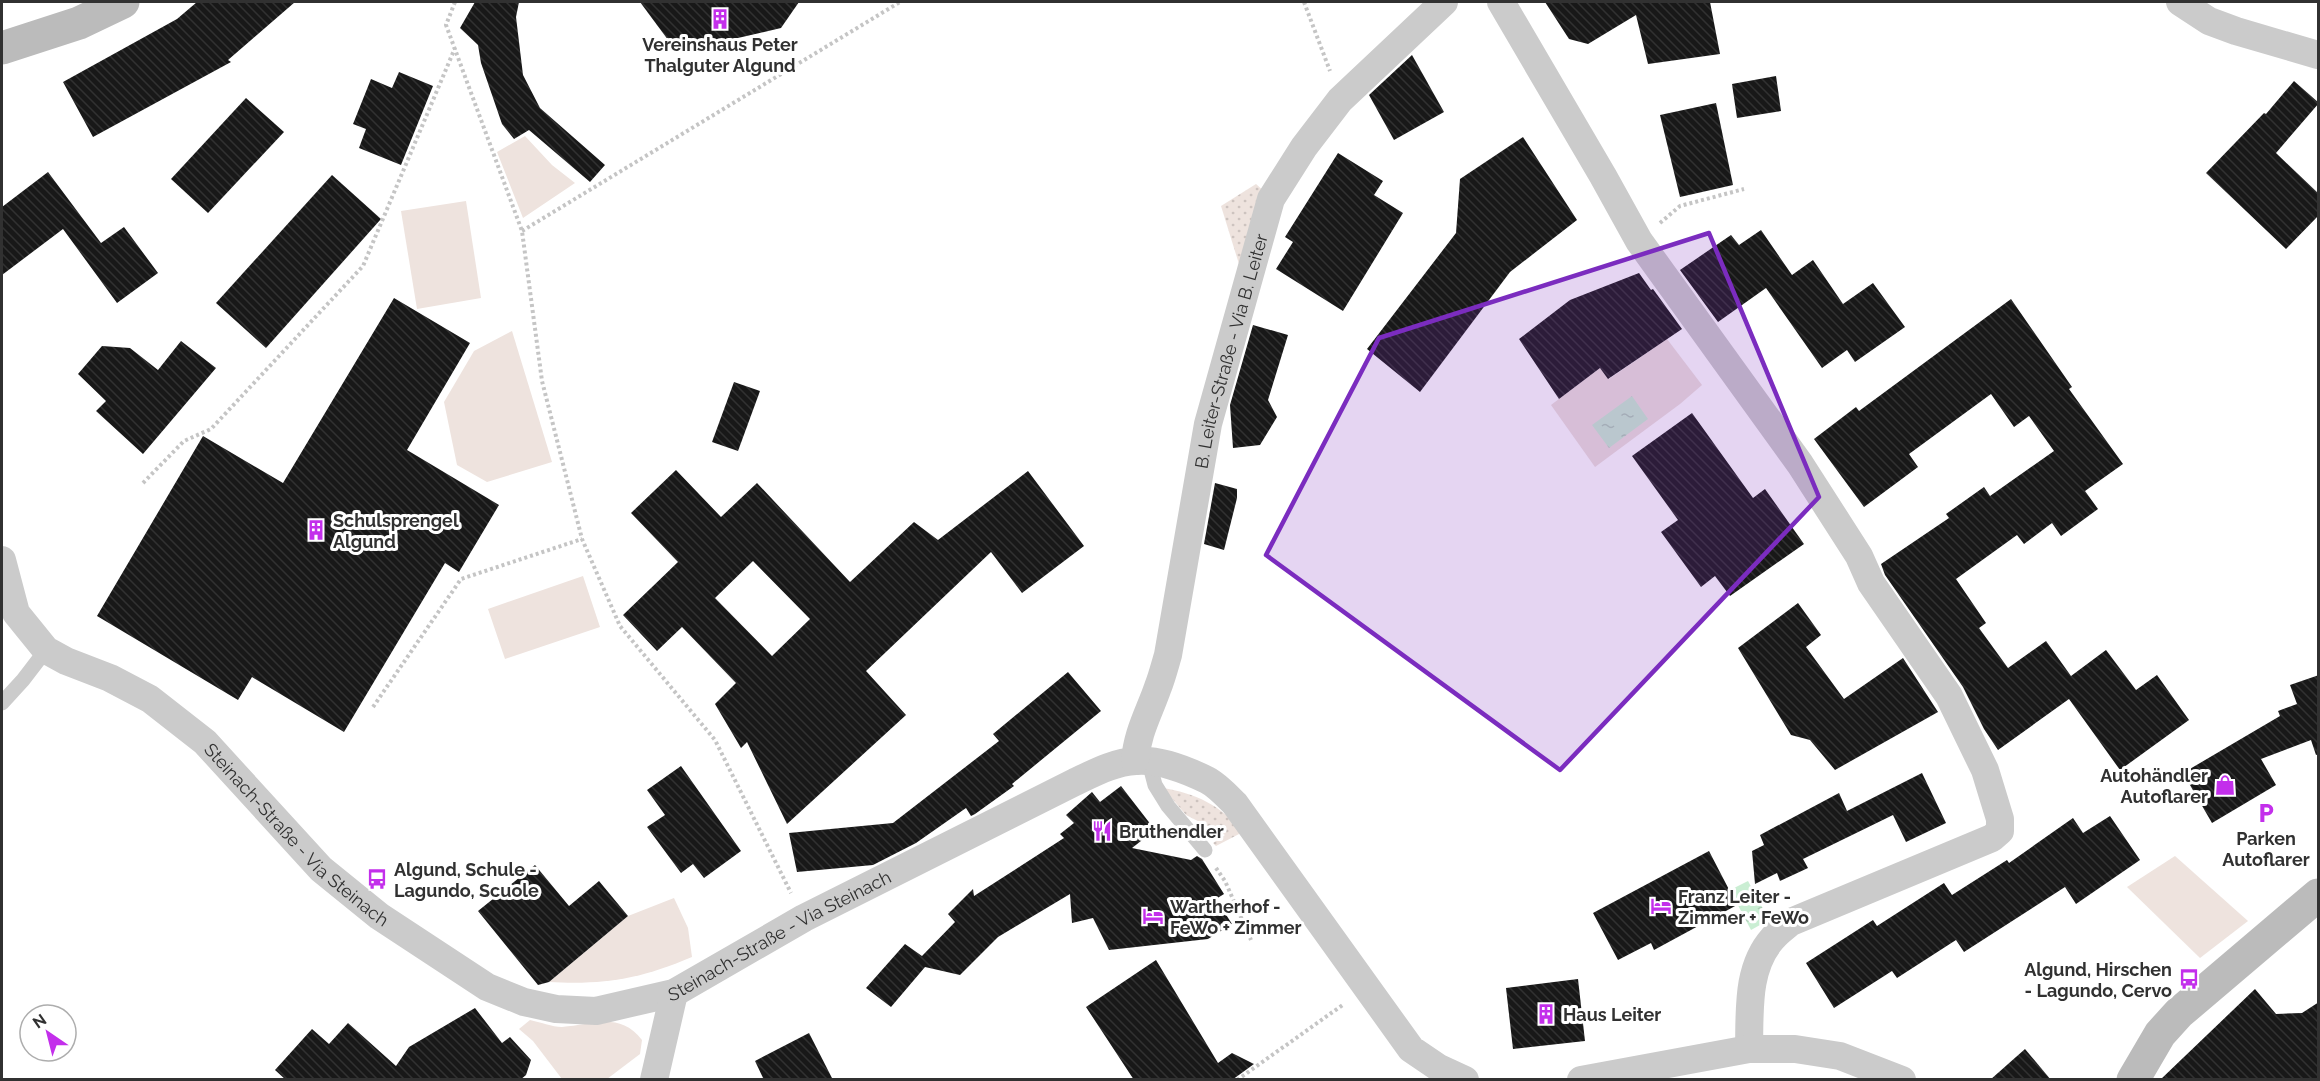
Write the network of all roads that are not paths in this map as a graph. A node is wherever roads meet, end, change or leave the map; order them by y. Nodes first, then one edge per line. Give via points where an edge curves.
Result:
1 (123, 2) edge
2 (1444, 2) edge
3 (1501, 2) edge
4 (2180, 2) edge
5 (2, 48) edge
6 (2319, 55) edge
7 (2, 560) edge
8 (46, 650) junction
9 (2, 703) edge
10 (1142, 761) junction
11 (1209, 857) road end
12 (2319, 895) edge
13 (674, 993) junction
14 (1749, 1049) junction
15 (654, 1080) edge
16 (1465, 1080) edge
17 (1581, 1080) edge
18 (1902, 1080) edge
19 (2133, 1080) edge

1 - 5 main road via 79,23
2 - 10 street, B. Leiter-Straße - Via B. Leiter via 1340,100 1271,199 1208,424 1168,655 1136,743
3 - 14 street via 1639,241 1800,464 1859,556 1871,582 1949,696 1985,770 2000,819 2000,831 1992,838 1791,922 1773,938 1761,958 1750,993
4 - 6 street via 2209,21
7 - 8 street, Steinach-Straße - Via Steinach via 15,613
8 - 9 lane
8 - 13 street, Steinach-Straße - Via Steinach via 150,699 205,742 314,861 351,895 487,987 556,1009 596,1011
10 - 11 lane via 1168,806
10 - 13 street, Steinach-Straße - Via Steinach via 1107,767 804,918
10 - 16 street, Steinach-Straße - Via Steinach via 1177,768 1209,781 1235,804 1411,1049
12 - 19 main road via 2179,1013 2160,1034
13 - 15 street
14 - 17 street
14 - 18 street via 1795,1049 1840,1056

